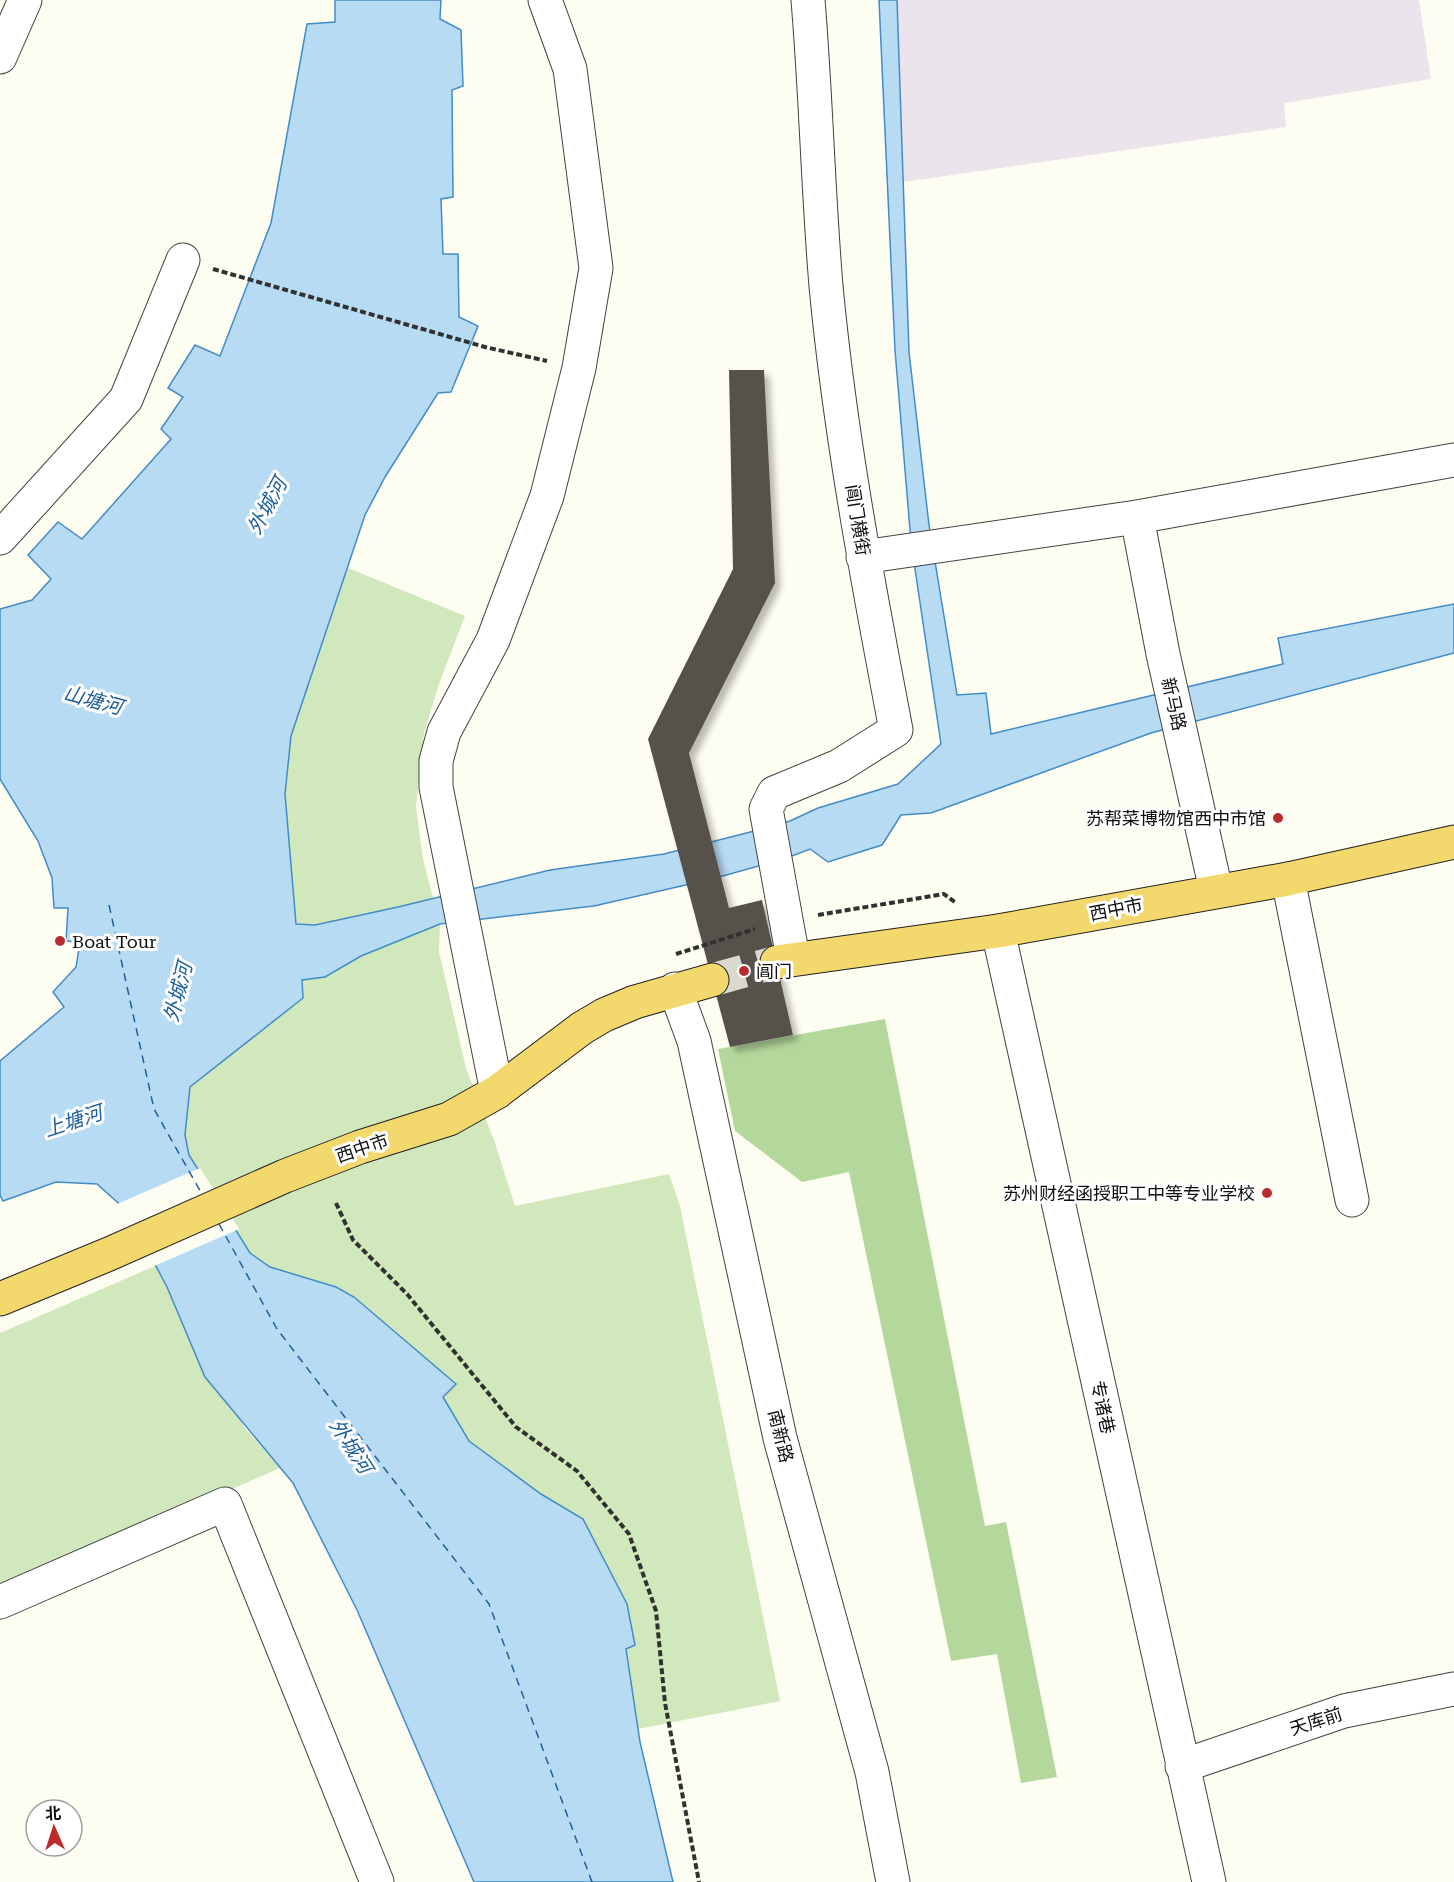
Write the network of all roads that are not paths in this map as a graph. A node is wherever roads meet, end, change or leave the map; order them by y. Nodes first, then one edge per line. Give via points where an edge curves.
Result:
1 (25, 0) edge
2 (545, 0) edge
3 (808, 0) edge
4 (0, 57) edge
5 (183, 260) dead end
6 (1454, 460) edge
7 (1137, 517) junction
8 (0, 538) edge
9 (863, 557) junction
10 (1454, 842) edge
11 (1288, 879) junction
12 (1216, 891) junction
13 (998, 931) junction
14 (785, 960) joint
15 (712, 980) tunnel mouth
16 (675, 989) junction
17 (497, 1092) junction
18 (1352, 1200) dead end
19 (0, 1299) edge
20 (0, 1602) edge
21 (1454, 1689) edge
22 (1182, 1767) junction
23 (377, 1882) edge
24 (893, 1882) edge
25 (1209, 1882) edge

1 - 4 street
2 - 17 street via 570,69 596,268 579,368 542,507 492,640 444,732 436,761 436,788
3 - 9 street, 阊门横街 via 826,286
5 - 8 street via 126,399
6 - 7 street
7 - 9 street
7 - 12 street, 新马路
9 - 14 street, 阊门横街 via 896,730 839,766 774,793 766,809 777,872
10 - 11 main road, 西中市
11 - 12 main road, 西中市
11 - 18 street
12 - 13 main road, 西中市
13 - 14 main road, 西中市
13 - 22 street, 专诸巷
15 - 16 main road, 西中市
16 - 17 main road, 西中市 via 604,1015
16 - 24 street, 南新路 via 694,1041 780,1438 872,1772
17 - 19 main road, 西中市 via 449,1119 285,1176
20 - 23 street via 225,1504
21 - 22 street, 天库前 via 1344,1711
22 - 25 street, 专诸巷

